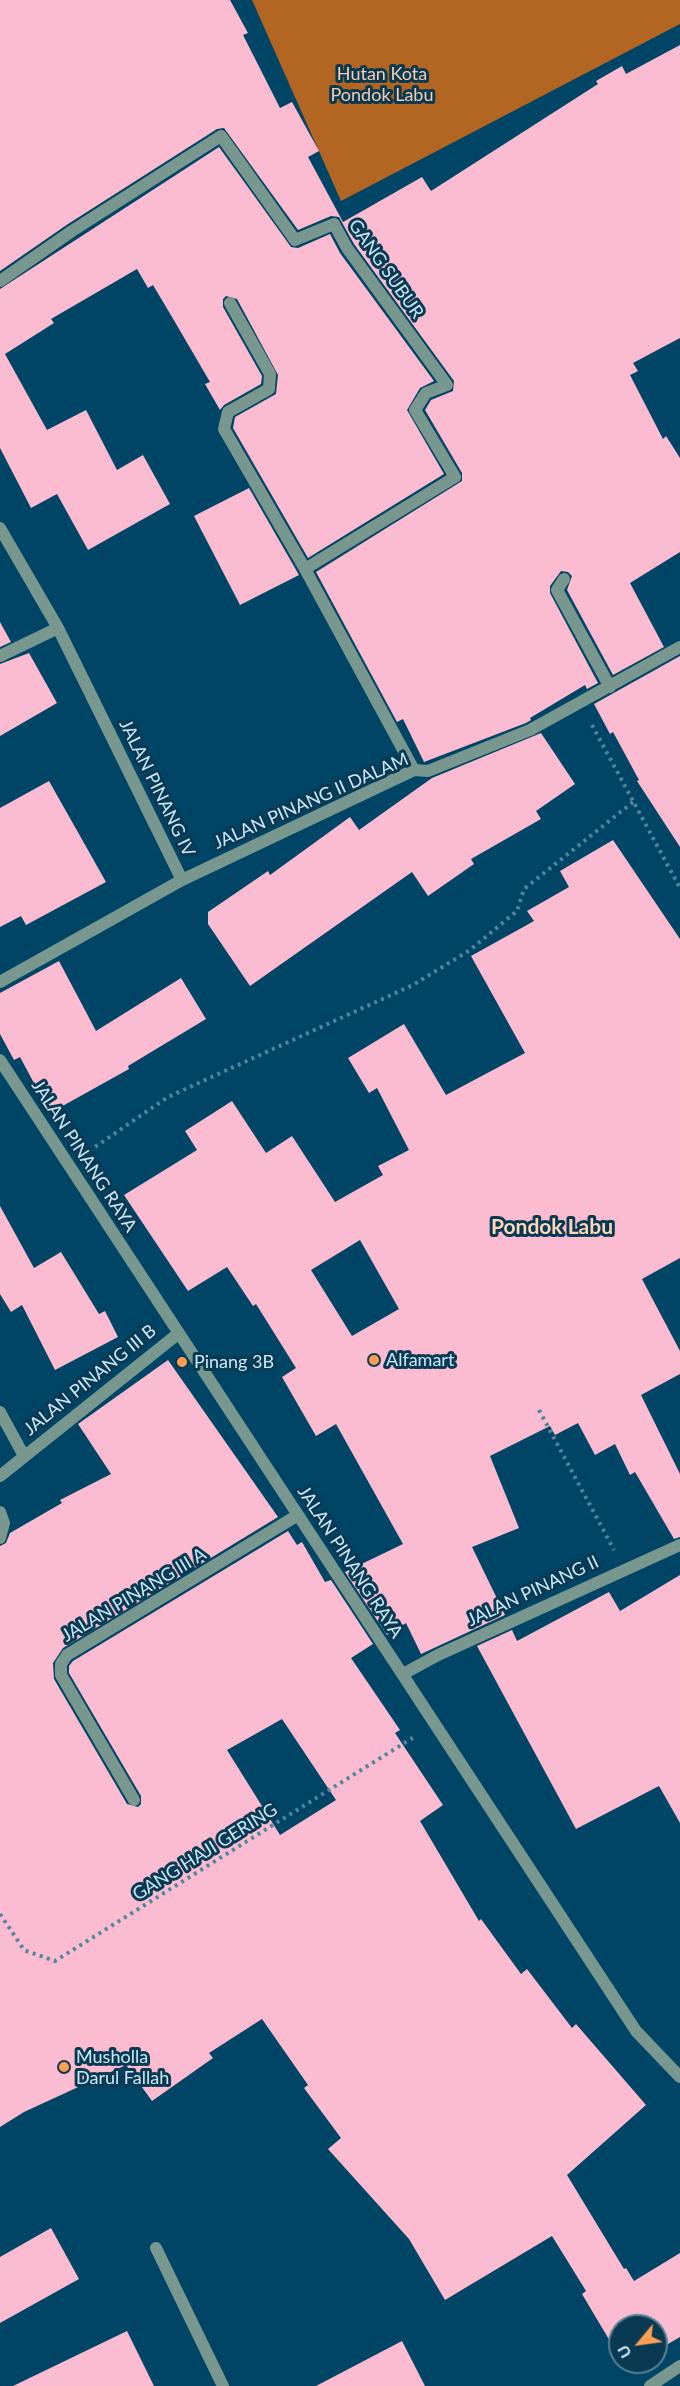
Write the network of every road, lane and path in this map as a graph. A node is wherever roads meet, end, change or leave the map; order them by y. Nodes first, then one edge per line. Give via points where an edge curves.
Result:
1 (0, 281) edge
2 (230, 303) dead end
3 (0, 528) edge
4 (305, 569) junction
5 (564, 579) dead end
6 (58, 628) junction
7 (680, 647) edge
8 (0, 656) edge
9 (610, 687) junction
10 (581, 703) junction
11 (414, 770) junction
12 (633, 802) junction
13 (182, 880) junction
14 (680, 888) edge
15 (0, 982) edge
16 (0, 1060) edge
17 (69, 1165) junction
18 (179, 1333) junction
19 (539, 1410) dead end
20 (0, 1412) edge
21 (24, 1456) junction
22 (0, 1476) edge
23 (0, 1512) edge
24 (298, 1515) junction
25 (0, 1538) edge
26 (680, 1545) edge
27 (624, 1569) junction
28 (403, 1674) junction
29 (435, 1724) junction
30 (134, 1800) dead end
31 (0, 1914) edge
32 (680, 2077) edge
33 (156, 2248) dead end
34 (680, 2366) edge
35 (223, 2386) edge
36 (650, 2386) edge

1 - 4 street, GANG SUBUR via 221,136 295,240 334,224 347,248 447,385 426,393 416,410 455,477
2 - 4 street via 270,374 268,389 228,412 224,429
3 - 6 street, JALAN PINANG IV
4 - 11 street
5 - 9 street via 557,590
6 - 8 street
6 - 13 street, JALAN PINANG IV
7 - 9 street, JALAN PINANG II DALAM
9 - 10 street, JALAN PINANG II DALAM
10 - 11 street, JALAN PINANG II DALAM via 530,729 428,771
10 - 12 path
11 - 13 street, JALAN PINANG II DALAM
12 - 14 path
12 - 17 path via 524,889 517,911 470,950 413,986 168,1097
13 - 15 street, JALAN PINANG IV
16 - 17 street, JALAN PINANG RAYA
17 - 18 street, JALAN PINANG RAYA
18 - 21 street, JALAN PINANG III B
18 - 24 street, JALAN PINANG RAYA
19 - 27 path
20 - 21 street, JALAN PINANG III B
21 - 22 street, JALAN PINANG III B
23 - 25 street via 4,1523
24 - 28 street, JALAN PINANG RAYA
24 - 30 street, JALAN PINANG III A via 67,1655 61,1664 61,1675
26 - 27 street, JALAN PINANG II
27 - 28 street, JALAN PINANG II via 438,1654
28 - 29 street, JALAN PINANG RAYA
29 - 31 path, GANG HAJI GERING via 55,1961 24,1950
29 - 32 street, JALAN PINANG RAYA via 636,2031
33 - 35 street
34 - 36 street

